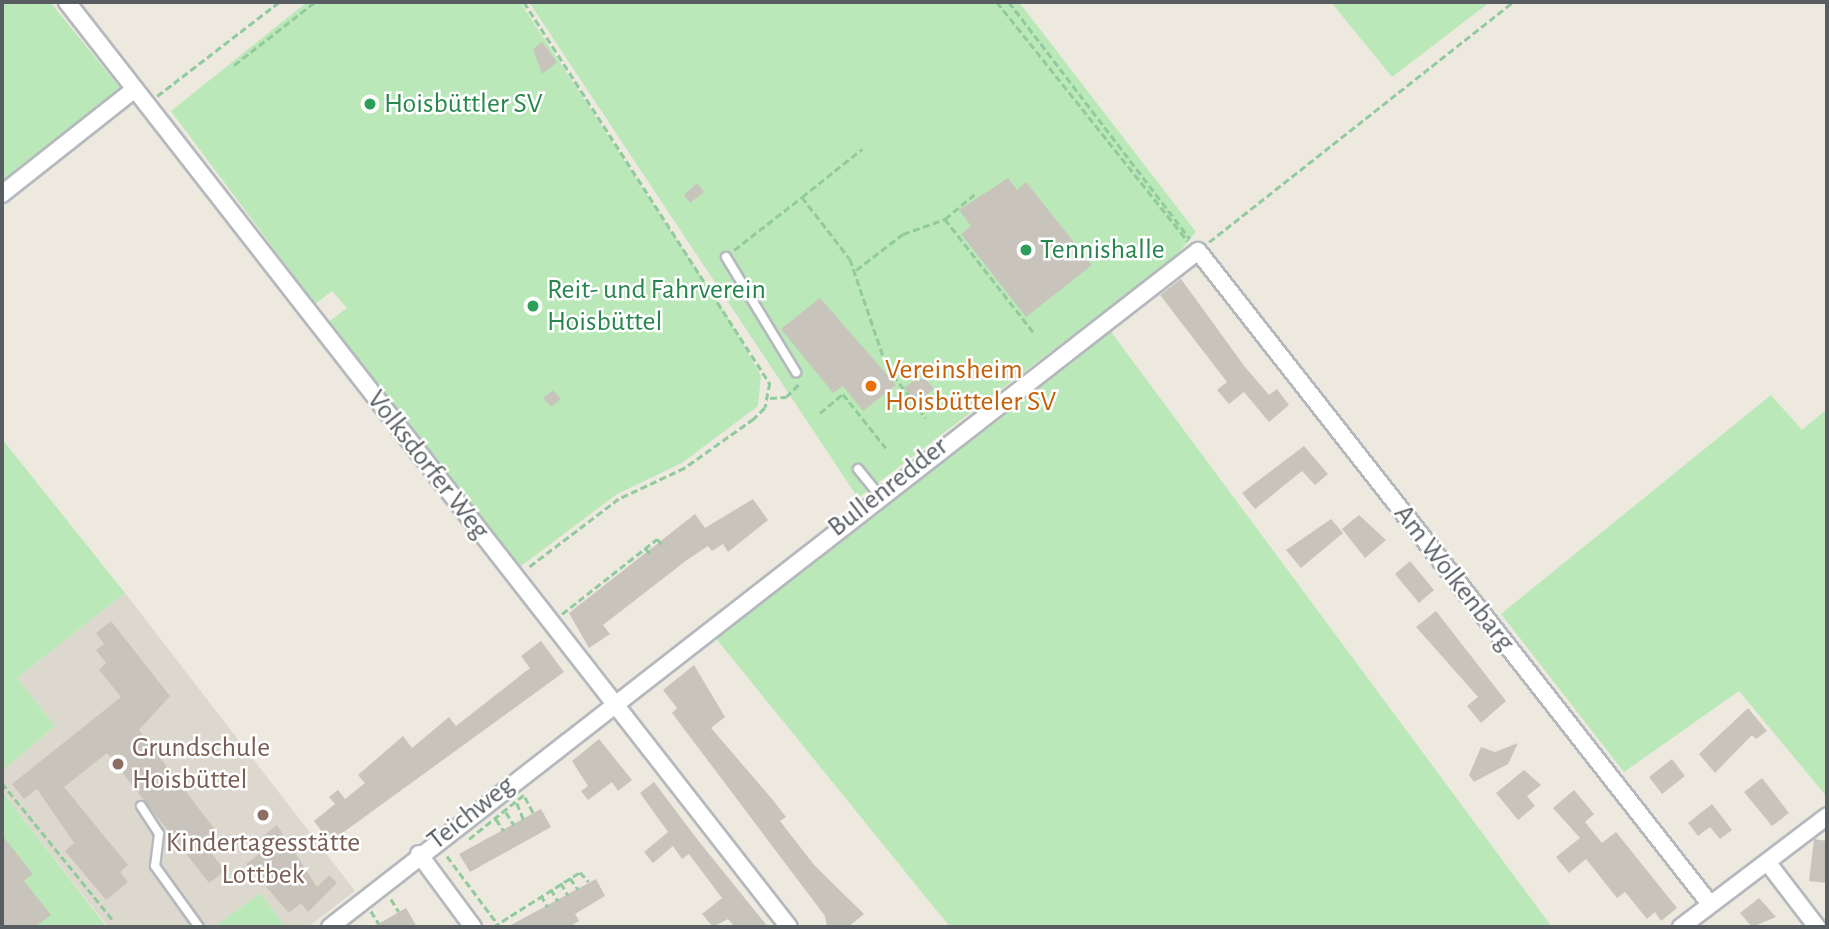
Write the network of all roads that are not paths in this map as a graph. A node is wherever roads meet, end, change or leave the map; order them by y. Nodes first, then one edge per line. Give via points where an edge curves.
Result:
1 (67, 2) edge
2 (135, 89) junction
3 (2, 194) edge
4 (1198, 251) joint
5 (726, 257) road end
6 (796, 372) dead end
7 (858, 469) dead end
8 (878, 495) junction
9 (614, 702) junction
10 (141, 806) dead end
11 (1827, 816) edge
12 (419, 854) junction
13 (1768, 863) junction
14 (1710, 904) junction
15 (199, 927) edge
16 (330, 927) edge
17 (473, 927) edge
18 (789, 927) edge
19 (1681, 927) edge
20 (1817, 927) edge

1 - 2 street, Volksdorfer Weg
2 - 3 street
2 - 9 street, Volksdorfer Weg
4 - 8 street, Bullenredder
4 - 14 street, Am Wolkenbarg
5 - 6 lane
7 - 8 lane
8 - 9 street, Bullenredder
9 - 12 street, Teichweg
9 - 18 street, Volksdorfer Weg
10 - 15 lane via 159,834 158,873
11 - 13 street
12 - 16 street, Teichweg
12 - 17 street
13 - 14 street
13 - 20 street
14 - 19 street

